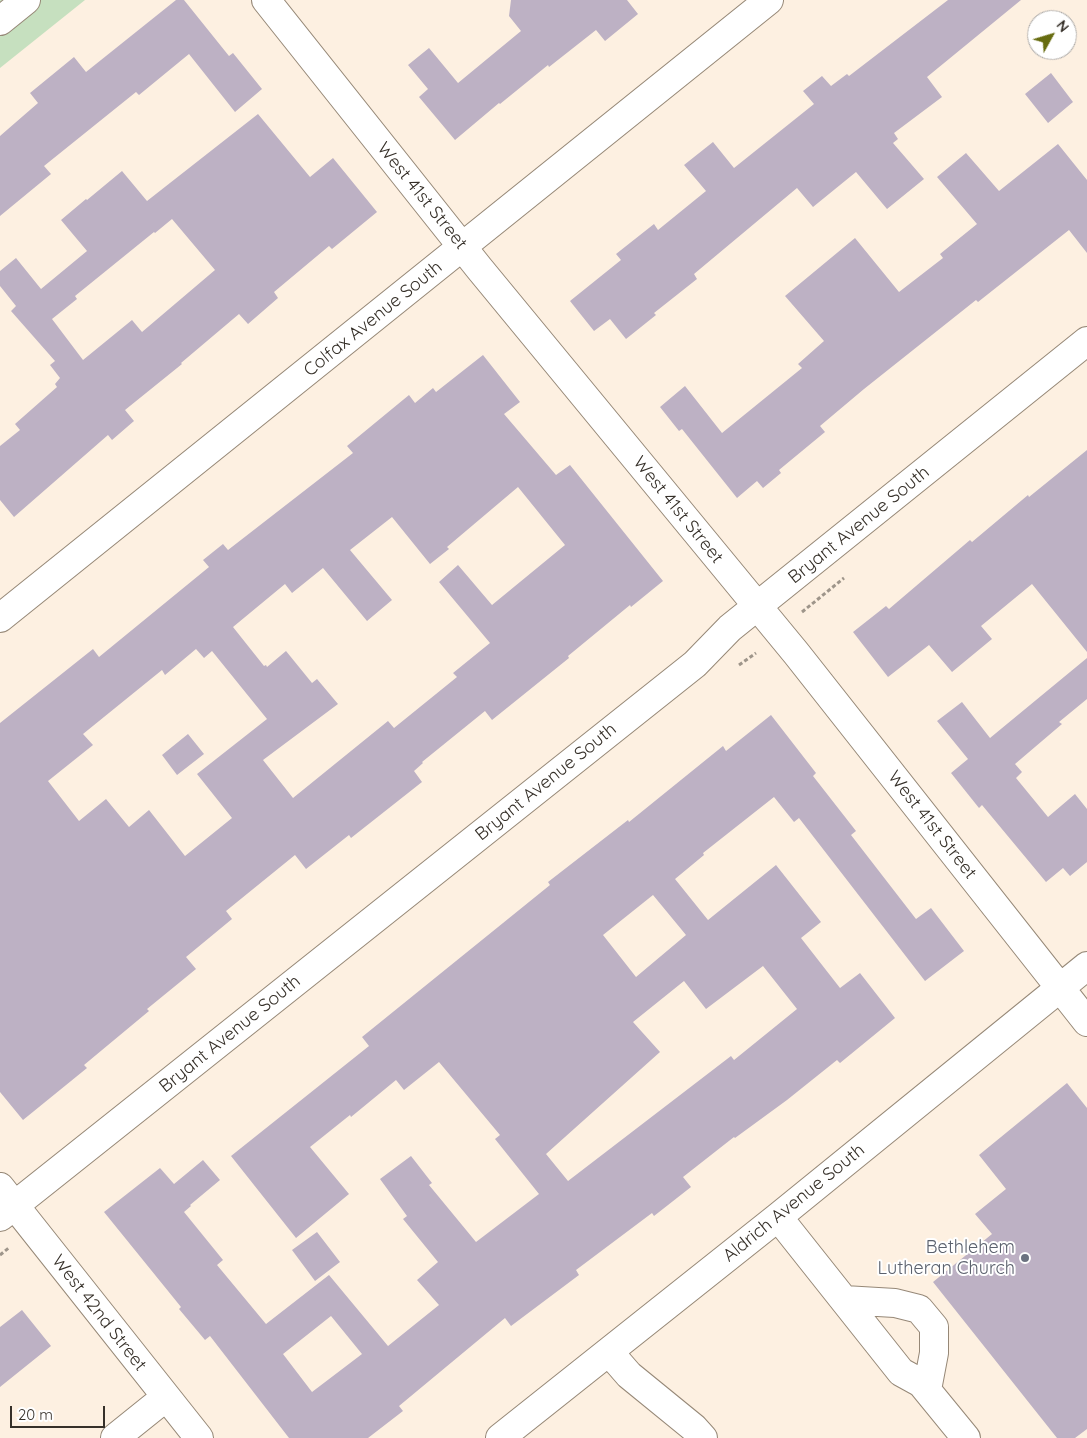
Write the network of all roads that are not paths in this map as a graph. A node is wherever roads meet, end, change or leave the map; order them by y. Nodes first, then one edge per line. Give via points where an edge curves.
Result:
1 (26, 0) edge
2 (266, 0) edge
3 (769, 0) edge
4 (0, 21) edge
5 (462, 247) junction
6 (1087, 340) edge
7 (758, 606) junction
8 (0, 618) edge
9 (1087, 966) edge
10 (1060, 988) junction
11 (1087, 1022) edge
12 (5, 1203) edge
13 (778, 1217) junction
14 (844, 1300) junction
15 (610, 1352) junction
16 (927, 1390) junction
17 (166, 1397) junction
18 (115, 1438) edge
19 (199, 1438) edge
20 (500, 1438) edge
21 (703, 1438) edge
22 (966, 1438) edge

1 - 4 street
2 - 5 street, West 41st Street
3 - 5 street, Colfax Avenue South
5 - 7 street, West 41st Street
5 - 8 street, Colfax Avenue South
6 - 7 street, Bryant Avenue South
7 - 10 street, West 41st Street
7 - 12 street, Bryant Avenue South via 730,628 695,664
9 - 10 street, Aldrich Avenue South
10 - 11 street, West 41st Street
10 - 13 street, Aldrich Avenue South
12 - 17 street, West 42nd Street
13 - 14 street
13 - 15 street, Aldrich Avenue South
14 - 16 street via 902,1372
14 - 16 street via 895,1303 919,1309 934,1327 934,1353
15 - 20 street, Aldrich Avenue South
15 - 21 street via 629,1375
16 - 22 street
17 - 18 street
17 - 19 street, West 42nd Street

